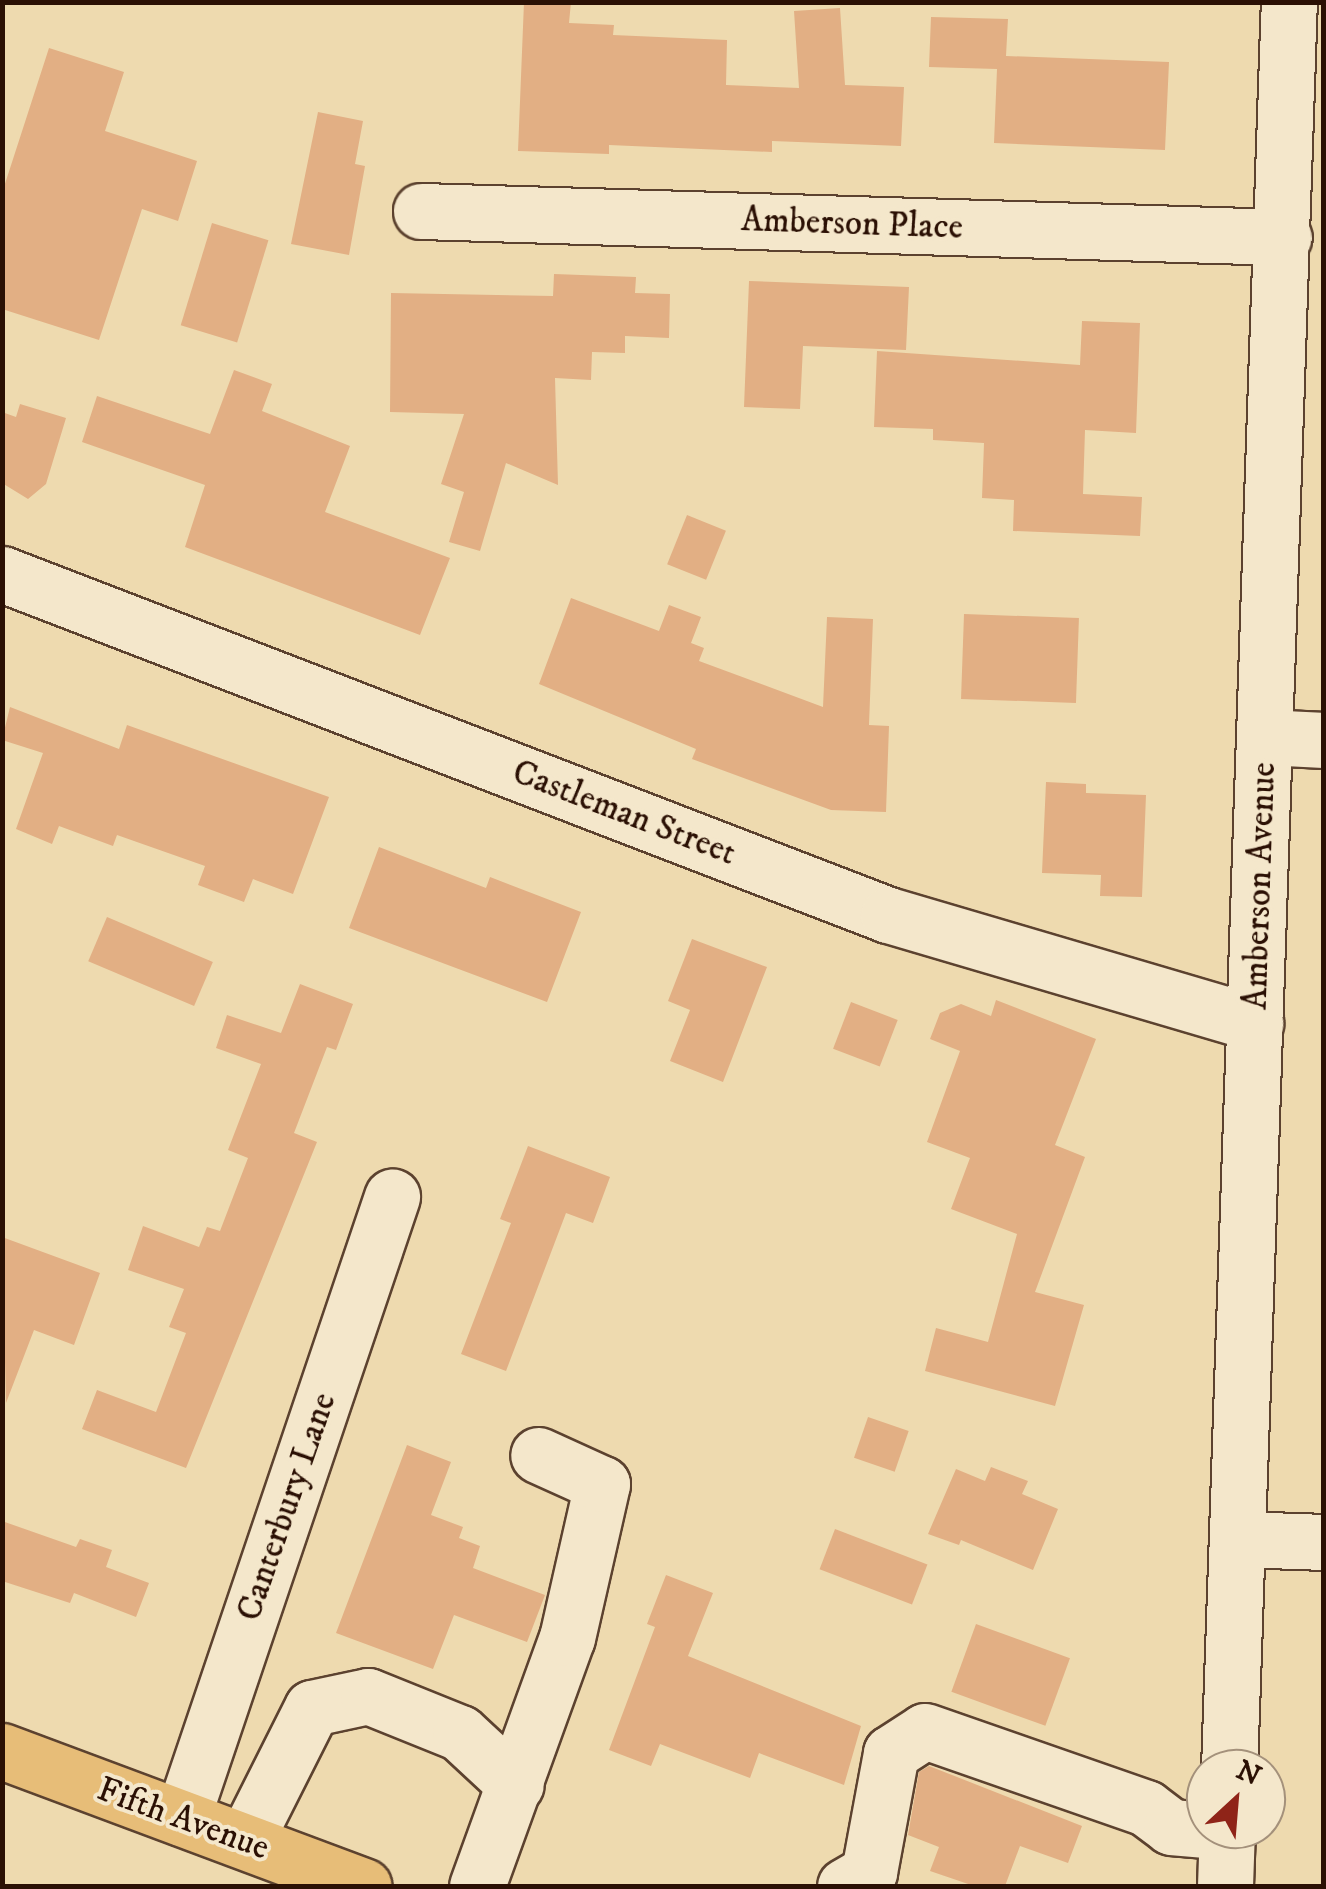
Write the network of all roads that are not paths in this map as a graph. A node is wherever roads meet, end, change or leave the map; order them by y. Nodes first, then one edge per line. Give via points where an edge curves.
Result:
1 (1289, 2) edge
2 (421, 211) dead end
3 (1284, 237) junction
4 (2, 574) edge
5 (1265, 737) junction
6 (1324, 740) edge
7 (1255, 1023) junction
8 (392, 1197) dead end
9 (538, 1455) dead end
10 (1239, 1539) junction
11 (1324, 1542) edge
12 (1231, 1749) edge
13 (2, 1751) edge
14 (516, 1786) junction
15 (182, 1818) junction
16 (1186, 1828) edge
17 (245, 1841) junction
18 (1226, 1849) edge
19 (364, 1886) edge
20 (477, 1886) edge
21 (846, 1886) edge
22 (1225, 1886) edge

1 - 3 street, Amberson Avenue
2 - 3 street, Amberson Place
3 - 5 street, Amberson Avenue
4 - 7 street, Castleman Street via 888,915
5 - 6 street
5 - 7 street, Amberson Avenue
7 - 10 street, Amberson Avenue
8 - 15 street, Canterbury Lane
9 - 14 street via 602,1484 567,1638
10 - 11 street
10 - 12 street, Amberson Avenue
13 - 15 highway, Fifth Avenue
14 - 17 street via 460,1733 368,1696 312,1708
14 - 20 street
15 - 17 highway, Fifth Avenue
16 - 21 street via 1171,1827 1146,1808 925,1732 891,1753 869,1872
17 - 19 highway, Fifth Avenue
18 - 22 street

